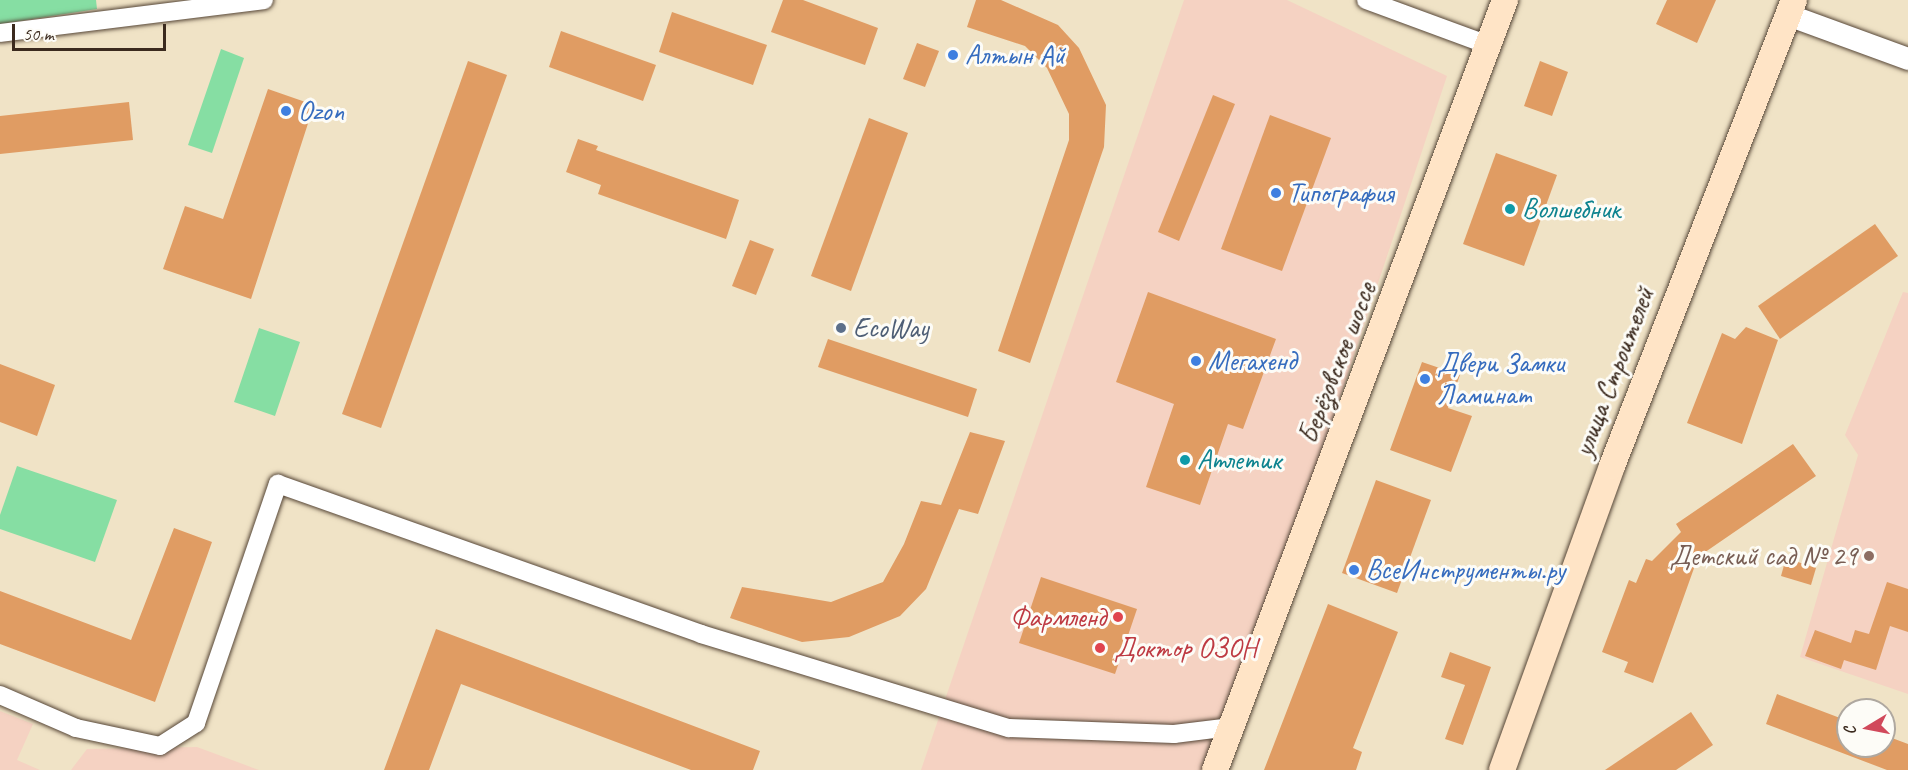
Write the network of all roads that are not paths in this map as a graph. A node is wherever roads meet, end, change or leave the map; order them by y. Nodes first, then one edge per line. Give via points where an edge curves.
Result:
1 (264, 0) edge
2 (1366, 0) edge
3 (1505, 0) edge
4 (1791, 7) edge
5 (0, 33) edge
6 (1488, 45) junction
7 (1908, 59) edge
8 (0, 695) edge
9 (1230, 728) junction
10 (1215, 770) edge
11 (1502, 770) edge

1 - 5 street
2 - 6 street
3 - 6 main road, Берёзовское шоссе
4 - 7 street
4 - 11 main road, улица Строителей via 1616,455
6 - 9 main road, Берёзовское шоссе via 1391,312
8 - 9 street via 76,728 160,746 196,723 278,484 701,634 1009,728 1174,734
9 - 10 main road, Берёзовское шоссе

